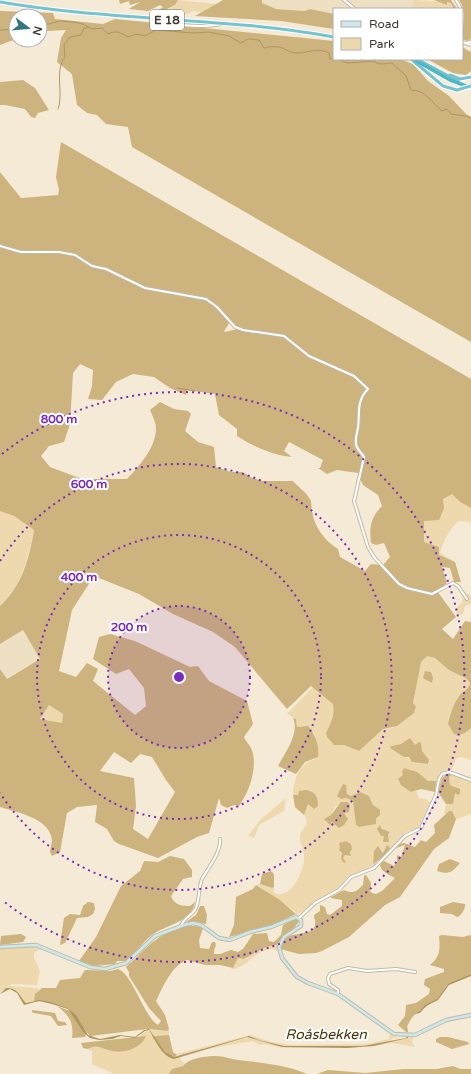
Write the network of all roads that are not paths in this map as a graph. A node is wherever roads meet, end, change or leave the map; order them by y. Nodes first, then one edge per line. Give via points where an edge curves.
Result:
1 (344, 0) edge
2 (0, 2) edge
3 (354, 8) edge
4 (333, 36) edge
5 (333, 36) edge
6 (463, 43) edge
7 (471, 44) edge
8 (413, 60) edge
9 (414, 60) edge
10 (419, 60) edge
11 (438, 70) junction
12 (471, 77) edge
13 (471, 86) edge
14 (0, 246) edge
15 (467, 599) dead end
16 (471, 780) edge
17 (220, 840) dead end
18 (299, 918) junction
19 (181, 926) junction
20 (0, 947) edge
21 (415, 972) dead end
22 (338, 994) junction
23 (471, 1015) edge

1 - 3 street
2 - 4 highway, E 18 via 70,12
2 - 5 highway, E 18 via 280,27
6 - 7 street
8 - 13 highway, bridge via 443,86 457,90
9 - 13 highway via 456,83
10 - 11 highway
11 - 12 highway via 460,79
11 - 13 highway
14 - 15 street via 21,252 59,252 75,255 92,266 106,269 145,288 206,299 235,327 284,336 309,356 354,376 368,389 358,407 356,446 364,457 354,501 370,553 399,584 407,588 432,594 453,584 458,586
16 - 18 street via 449,772 443,773 439,777 436,795 420,829 405,836 376,867 351,877 337,892 316,903
17 - 19 street via 220,846 200,885 196,907
18 - 19 main road via 293,917 230,940 219,938 199,924
18 - 22 main road via 302,922 300,927 280,942 281,956 300,978
19 - 20 main road via 155,936 126,963 105,969 87,966 36,945
21 - 22 street via 348,968 330,974 328,978 329,984 338,990
22 - 23 main road via 387,1031 406,1036 446,1020

